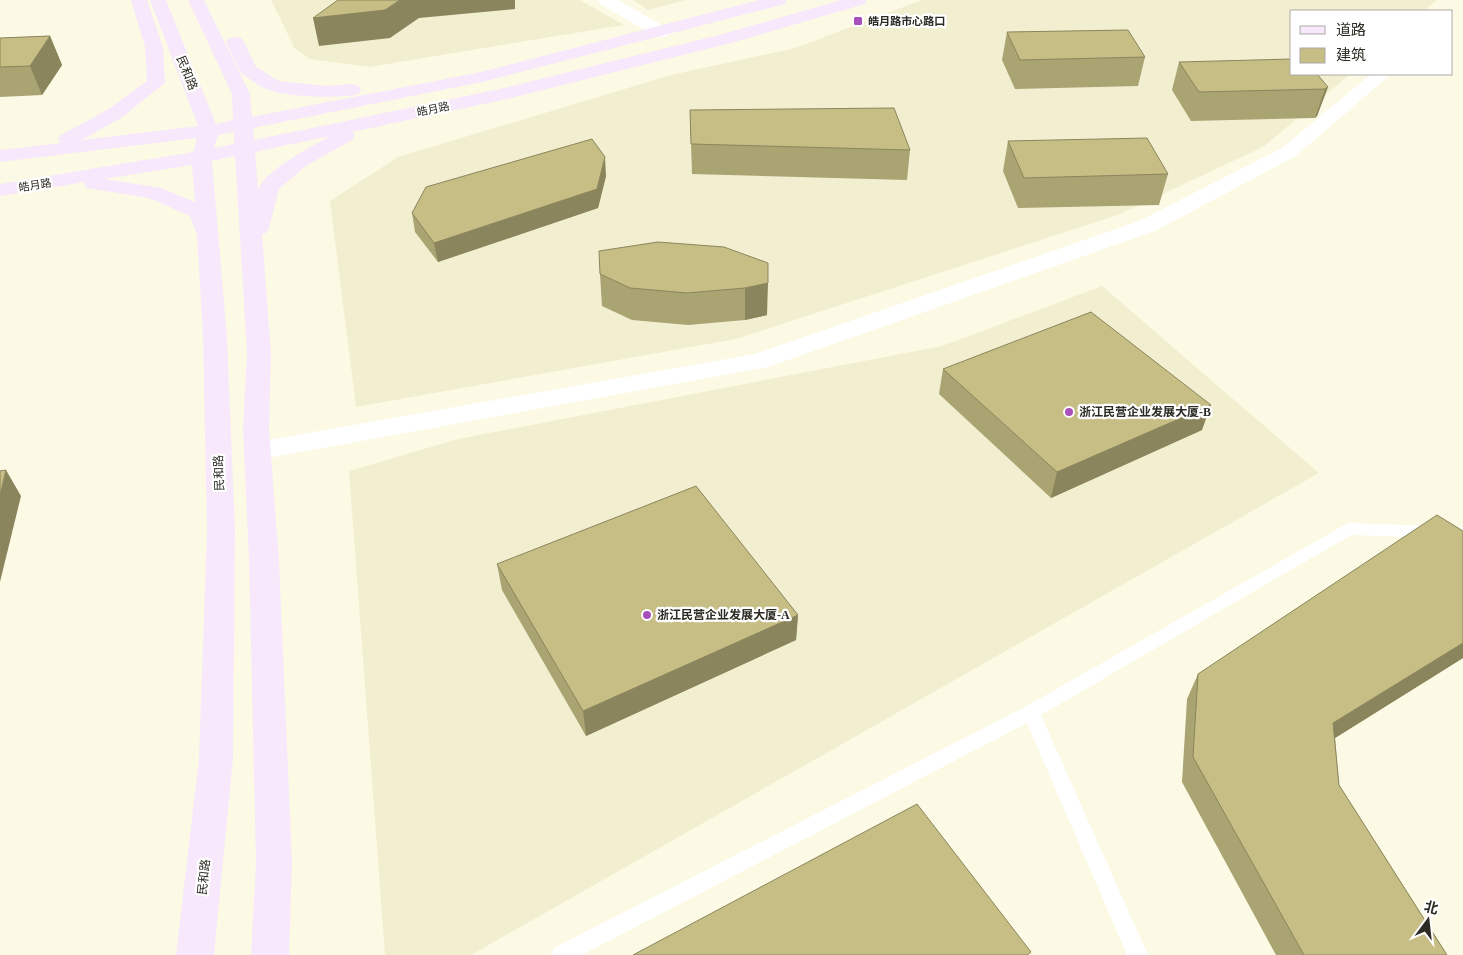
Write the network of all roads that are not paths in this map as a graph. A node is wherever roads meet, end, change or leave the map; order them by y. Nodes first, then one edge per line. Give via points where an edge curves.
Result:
1 (139, 0) edge
2 (158, 0) edge
3 (196, 0) edge
4 (606, 0) edge
5 (778, 0) edge
6 (859, 0) edge
7 (228, 26) dead end
8 (661, 32) junction
9 (1381, 75) edge
10 (433, 86) junction
11 (376, 122) junction
12 (244, 136) junction
13 (206, 144) junction
14 (37, 151) junction
15 (0, 156) edge
16 (35, 185) junction
17 (0, 190) edge
18 (208, 237) junction
19 (252, 248) junction
20 (257, 451) junction
21 (1463, 532) edge
22 (1031, 712) junction
23 (195, 955) edge
24 (270, 955) edge
25 (561, 955) edge
26 (1138, 955) edge

1 - 14 main road via 154,47 156,83 126,109 93,129
2 - 13 main road, 民和路
3 - 12 main road via 241,94
4 - 8 street
5 - 8 main road, 皓月路
6 - 11 main road, 皓月路 via 715,41 500,95
7 - 10 main road via 248,70 274,86 327,92
8 - 10 main road, 皓月路 via 482,77
9 - 20 street via 1290,152 1147,226 759,362
10 - 12 main road, 皓月路
11 - 12 main road, 皓月路
11 - 19 main road via 334,141 269,187
12 - 13 main road, 皓月路
12 - 13 main road, 皓月路
12 - 19 main road
13 - 14 main road, 皓月路
13 - 16 main road, 皓月路
13 - 18 main road, 民和路
14 - 15 main road, 皓月路
16 - 17 main road, 皓月路
16 - 18 main road via 102,184 154,192 200,212
18 - 23 main road, 民和路 via 215,337 221,530 216,758
19 - 20 main road via 259,353
20 - 24 main road via 274,852
21 - 22 lane via 1348,529
22 - 25 lane
22 - 26 lane

